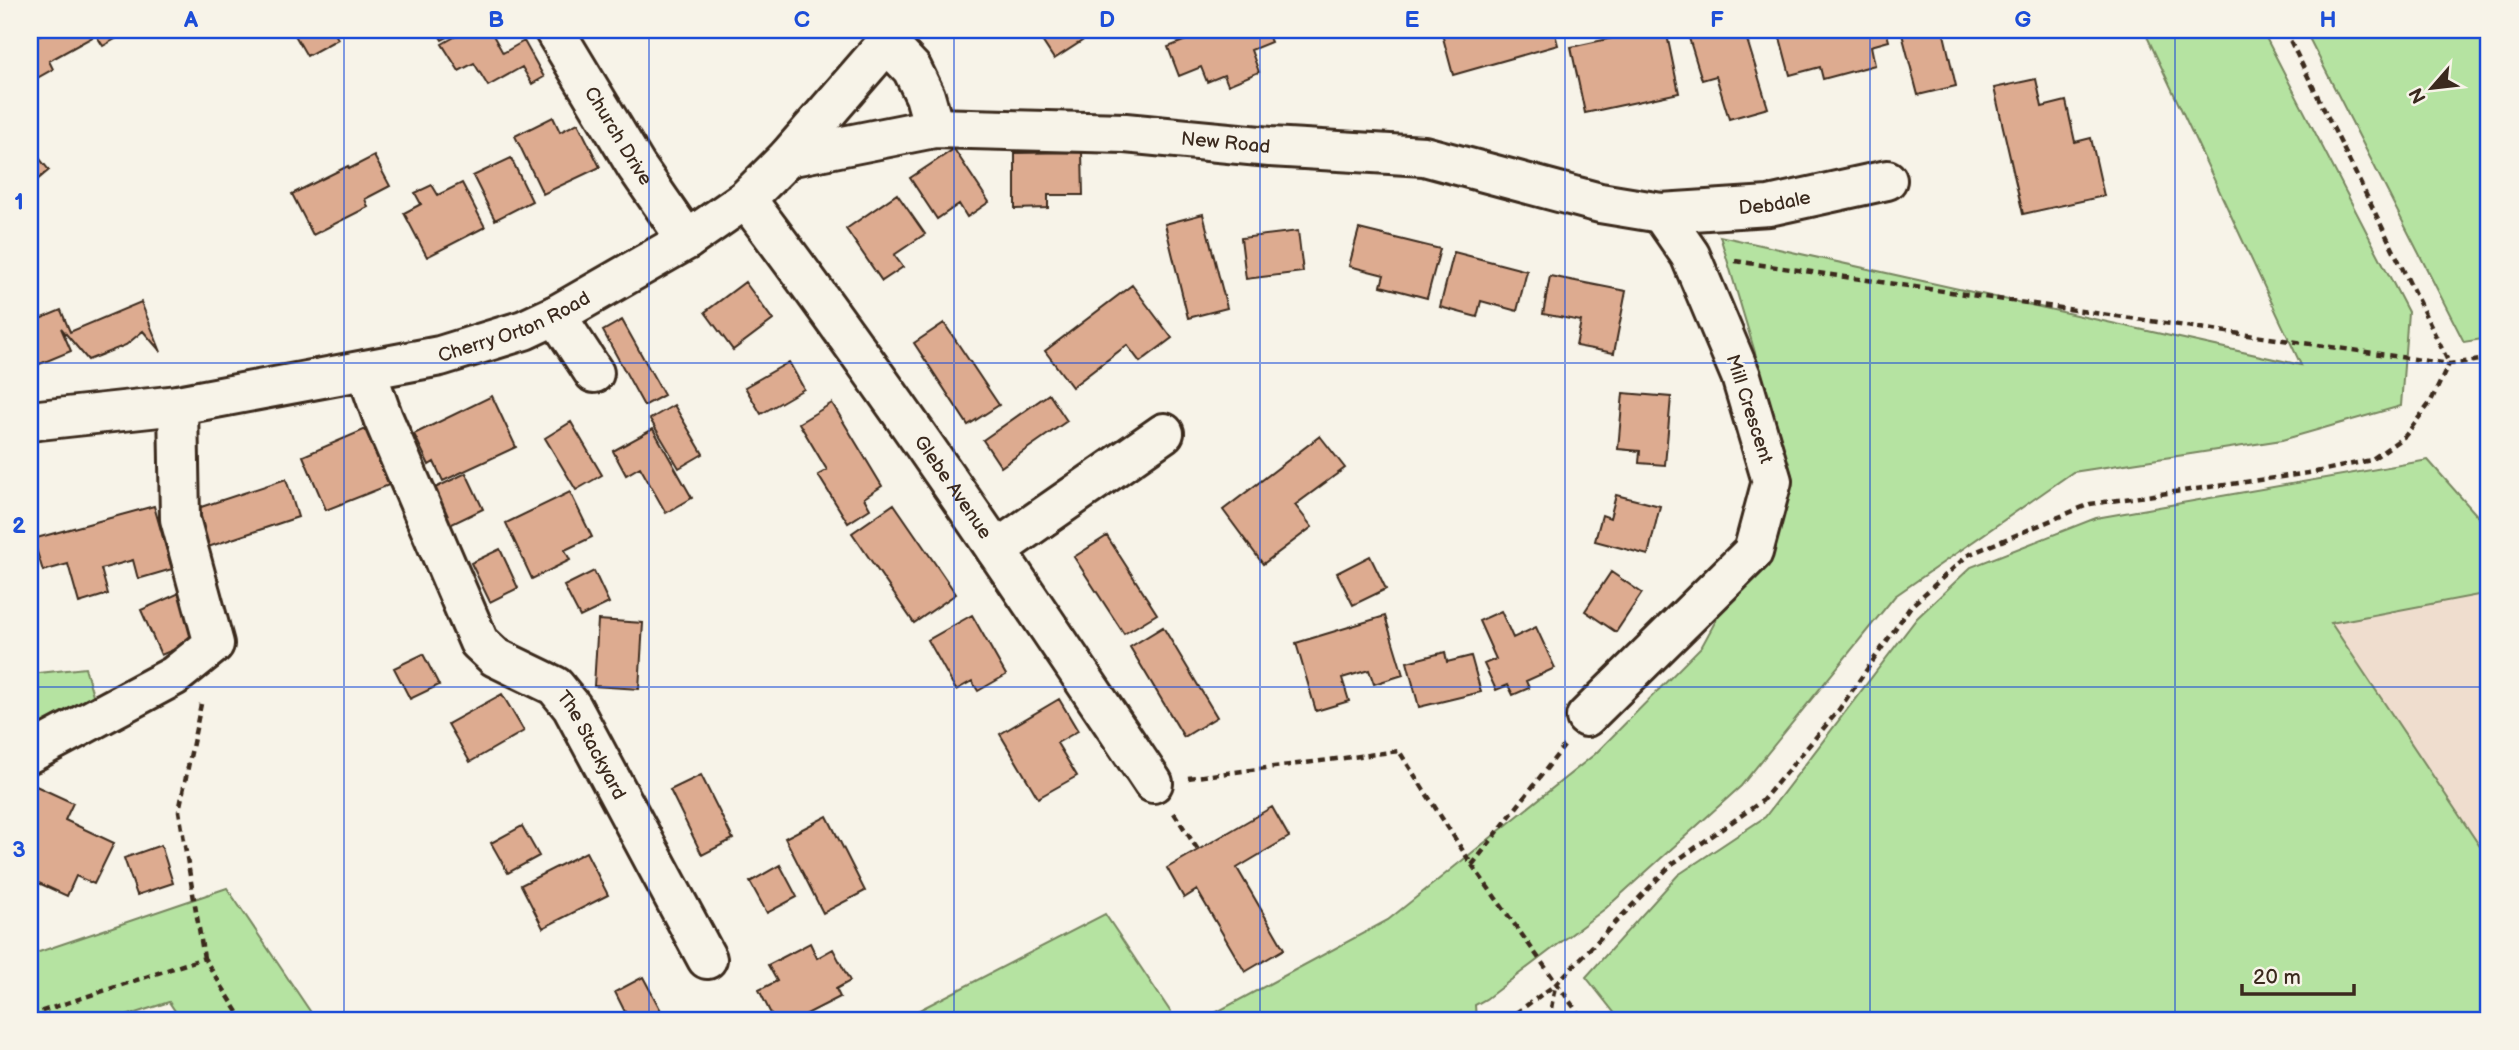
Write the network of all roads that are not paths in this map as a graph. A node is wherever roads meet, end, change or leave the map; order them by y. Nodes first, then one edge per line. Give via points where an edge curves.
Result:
1 (554, 30) edge
2 (893, 36) edge
3 (934, 128) junction
4 (788, 157) junction
5 (1887, 180) dead end
6 (746, 199) junction
7 (1661, 213) junction
8 (687, 240) junction
9 (556, 315) junction
10 (366, 370) junction
11 (594, 373) dead end
12 (178, 405) junction
13 (30, 421) edge
14 (1164, 433) dead end
15 (996, 550) junction
16 (1586, 717) road end
17 (30, 753) edge
18 (1153, 783) road end
19 (707, 959) dead end

1 - 8 street, Church Drive
2 - 3 street via 925,96
2 - 4 street, Cherry Orton Road
3 - 4 street, New Road
3 - 7 street, New Road via 1125,133 1424,156 1600,203
4 - 6 street, Cherry Orton Road
5 - 7 street, Debdale via 1769,206
6 - 8 street, Cherry Orton Road
6 - 15 street, Glebe Avenue
7 - 16 street, Mill Crescent via 1690,255 1741,376 1772,481 1754,552
8 - 9 street, Cherry Orton Road
9 - 10 street, Cherry Orton Road via 440,356
9 - 11 street
10 - 12 street, Cherry Orton Road
10 - 19 street, The Stackyard via 479,642 495,657 555,686 572,707
12 - 13 street, Cherry Orton Road
12 - 17 street via 180,519 214,644 174,676
14 - 15 street
15 - 18 street, Glebe Avenue

